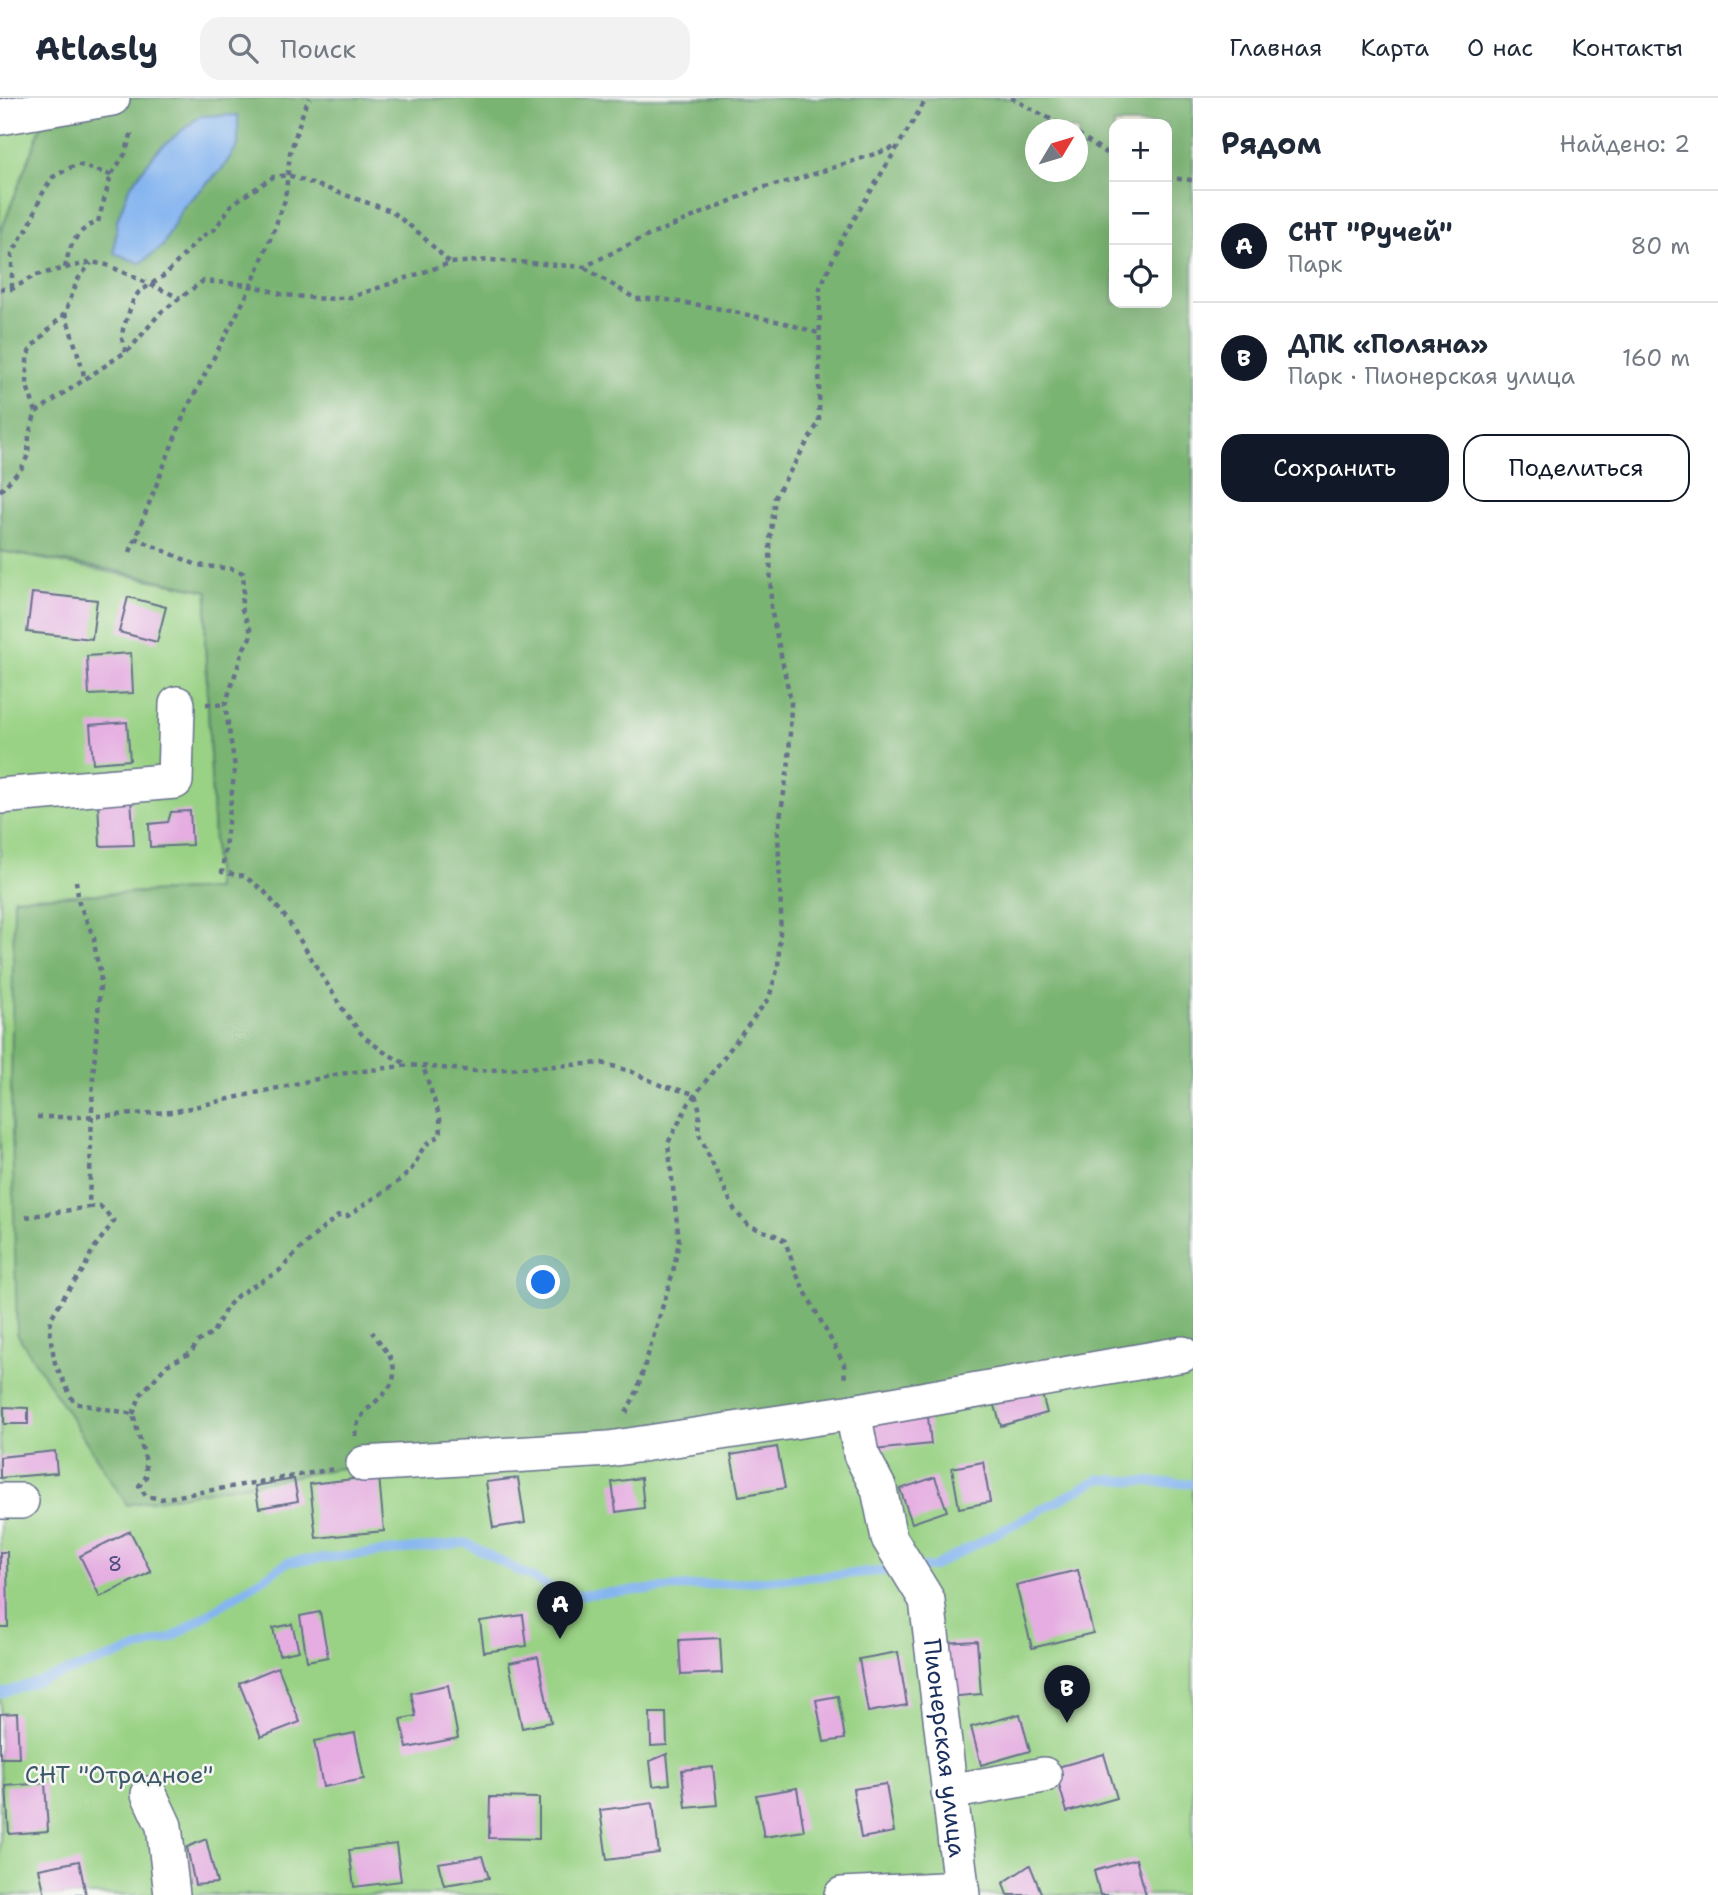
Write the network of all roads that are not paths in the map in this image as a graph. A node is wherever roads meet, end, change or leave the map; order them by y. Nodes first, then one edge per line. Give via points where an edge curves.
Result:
1 (112, 98) edge
2 (0, 117) edge
3 (177, 704) dead end
4 (0, 796) edge
5 (1183, 1354) dead end
6 (853, 1412) junction
7 (360, 1464) road end
8 (1044, 1775) dead end
9 (949, 1792) junction
10 (149, 1794) dead end
11 (962, 1892) edge
12 (172, 1895) edge
13 (842, 1895) edge

1 - 2 street
3 - 4 street via 175,781
5 - 6 street
6 - 7 street via 609,1449
6 - 9 street, Пионерская улица via 861,1454 878,1489 889,1538 923,1593
8 - 9 street
9 - 11 street, Пионерская улица
10 - 12 street via 164,1826
11 - 13 street

